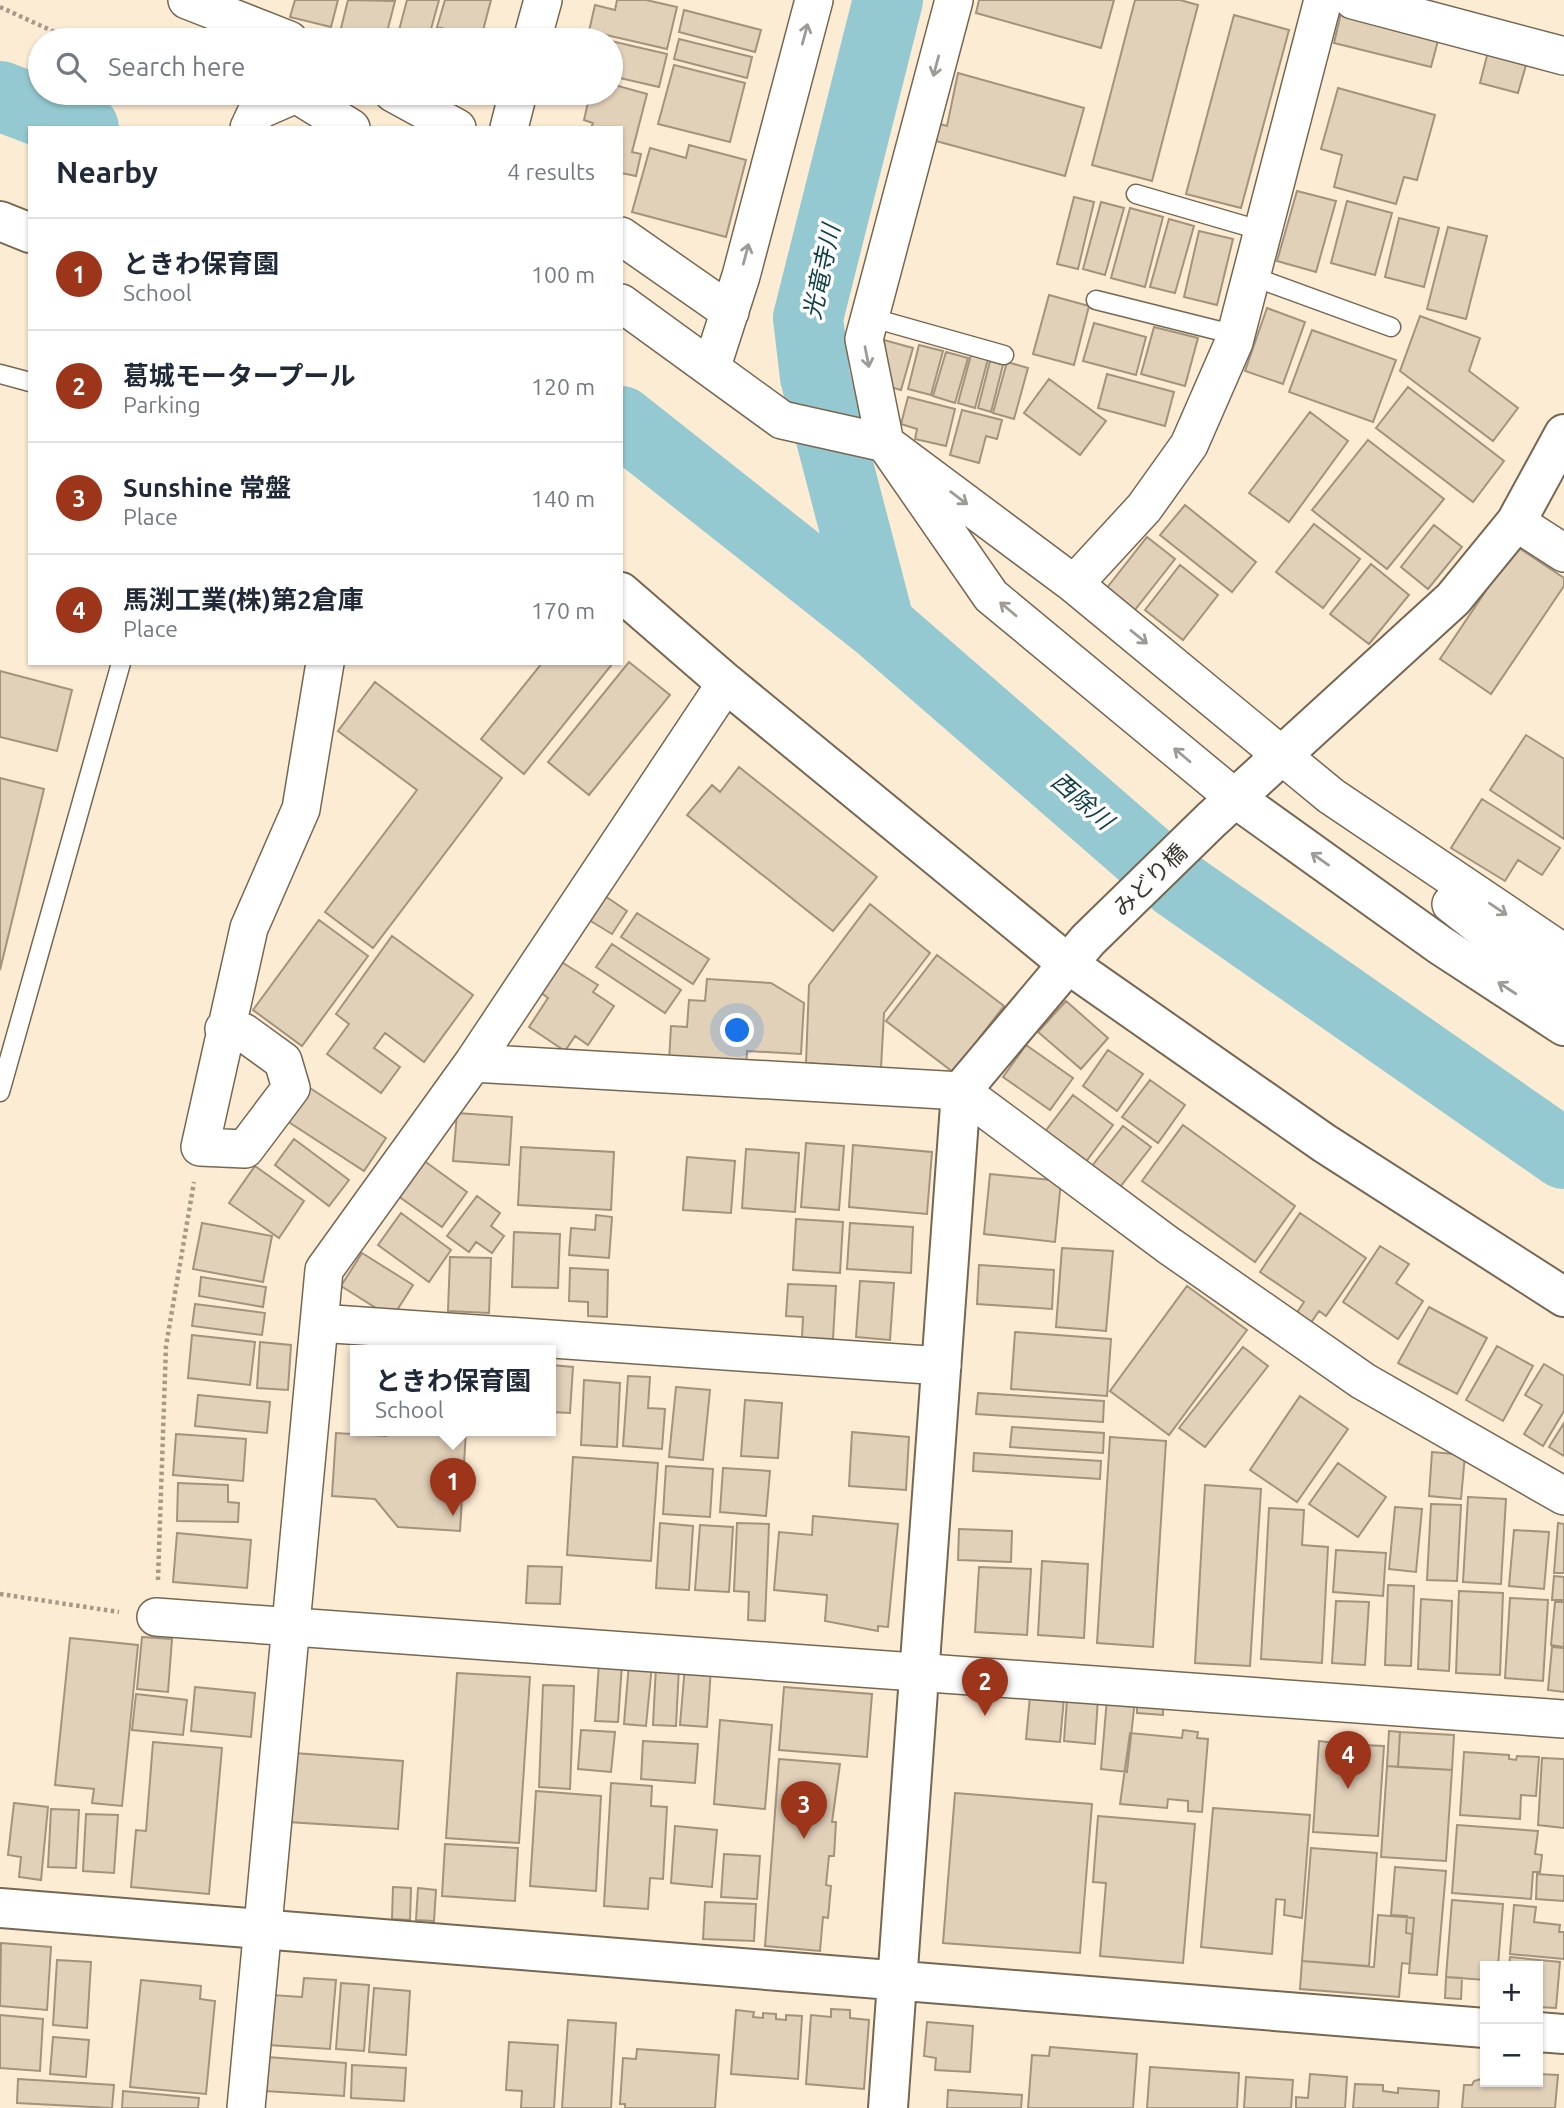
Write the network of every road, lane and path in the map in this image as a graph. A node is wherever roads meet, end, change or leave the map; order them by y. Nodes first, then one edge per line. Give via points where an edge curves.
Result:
1 (187, 0) edge
2 (543, 0) edge
3 (814, 0) edge
4 (954, 0) edge
5 (1323, 0) edge
6 (1353, 0) edge
7 (0, 7) edge
8 (275, 23) edge
9 (46, 28) edge
10 (535, 28) edge
11 (1564, 56) edge
12 (277, 105) edge
13 (314, 105) edge
14 (415, 105) edge
15 (515, 105) edge
16 (253, 119) edge
17 (348, 126) edge
18 (453, 126) edge
19 (510, 126) edge
20 (1136, 194) dead end
21 (0, 221) edge
22 (1263, 231) junction
23 (28, 232) edge
24 (623, 237) edge
25 (1251, 276) junction
26 (1096, 300) dead end
27 (623, 304) edge
28 (730, 312) junction
29 (869, 317) junction
30 (1391, 327) dead end
31 (1236, 335) junction
32 (1004, 355) dead end
33 (712, 366) junction
34 (0, 374) edge
35 (28, 381) edge
36 (1564, 434) edge
37 (885, 443) junction
38 (1516, 522) junction
39 (1564, 553) edge
40 (1074, 584) junction
41 (623, 594) edge
42 (120, 665) edge
43 (325, 665) edge
44 (726, 683) junction
45 (1283, 755) junction
46 (1331, 796) junction
47 (1223, 809) junction
48 (1078, 952) junction
49 (1564, 953) edge
50 (1564, 992) edge
51 (1564, 1026) edge
52 (224, 1029) junction
53 (473, 1063) junction
54 (961, 1091) junction
55 (0, 1092) edge
56 (200, 1147) junction
57 (1564, 1297) edge
58 (319, 1324) junction
59 (942, 1366) junction
60 (1564, 1496) edge
61 (0, 1594) edge
62 (156, 1618) junction
63 (290, 1627) junction
64 (921, 1672) junction
65 (1564, 1719) edge
66 (0, 1908) edge
67 (262, 1931) junction
68 (898, 1978) junction
69 (1480, 2028) edge
70 (1543, 2032) edge
71 (1564, 2034) edge
72 (246, 2108) edge
73 (888, 2108) edge

1 - 8 street
2 - 10 street
28 -> 3 street
4 -> 29 street
5 - 22 street
6 - 11 street
7 - 9 path
12 - 16 street
13 - 17 street
14 - 18 street
15 - 19 street
20 - 22 lane
21 - 23 street
22 - 25 street
24 - 28 street
25 - 30 lane
25 - 31 street
26 - 31 lane
27 - 33 street
28 - 33 street
29 - 32 lane
29 -> 37 street via 864,339
31 - 40 street via 1189,444 1144,508
33 - 37 street via 782,420
34 - 35 lane
36 - 38 street, みどり橋
37 -> 40 street
47 -> 37 street via 991,596
38 - 39 street
38 - 45 street, みどり橋 via 1454,599
40 -> 45 street
41 - 44 street
42 - 55 lane
43 - 52 street via 302,809 249,928
44 - 48 street
44 - 53 street
45 - 46 street
45 - 47 street, みどり橋
46 -> 49 street
46 - 50 street via 1385,853
47 - 48 street, みどり橋
51 -> 47 street
48 - 54 street, みどり橋
48 - 57 street via 1324,1143
52 - 56 street
52 - 56 street via 243,1032 283,1061 291,1088 245,1149
53 - 54 street
53 - 58 street via 324,1270
54 - 59 street
54 - 60 street via 1168,1245 1363,1381
56 - 62 path via 166,1346
58 - 59 street
58 - 63 street
59 - 64 street
61 - 62 path
62 - 63 street
63 - 64 street
63 - 67 street
64 - 65 street
64 - 68 street
66 - 67 street
67 - 68 street
67 - 72 street
68 - 69 street
68 - 73 street
70 - 71 street

